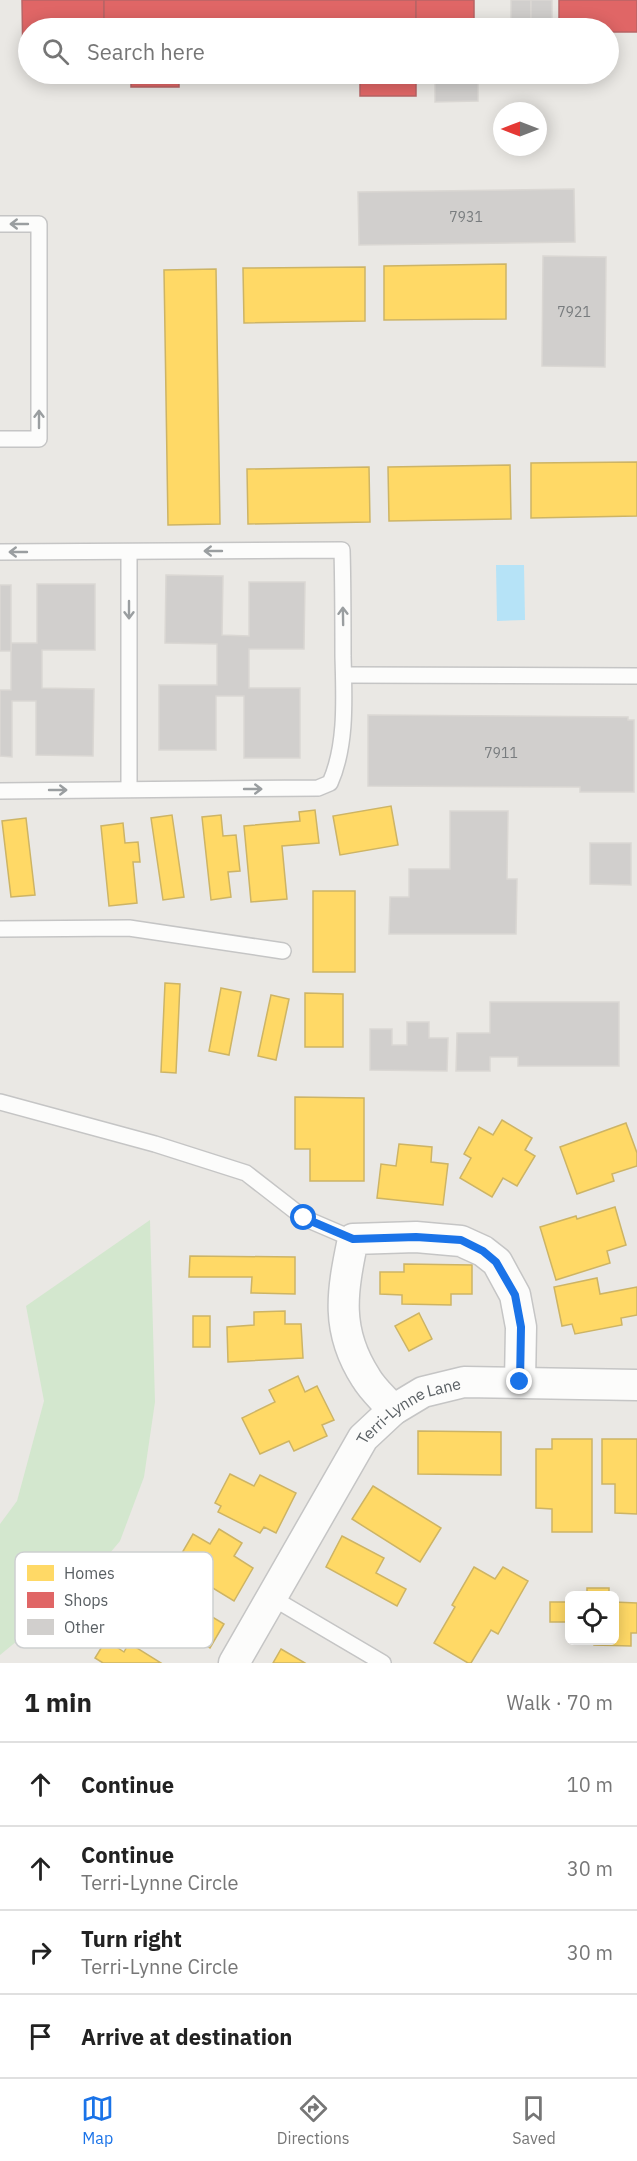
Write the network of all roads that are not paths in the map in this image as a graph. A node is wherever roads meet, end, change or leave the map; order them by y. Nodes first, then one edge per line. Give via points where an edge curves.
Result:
1 (0, 224) edge
2 (0, 439) edge
3 (0, 552) edge
4 (129, 552) junction
5 (344, 675) junction
6 (637, 676) edge
7 (129, 789) junction
8 (0, 791) edge
9 (0, 929) edge
10 (283, 951) dead end
11 (0, 1102) edge
12 (353, 1239) junction
13 (520, 1382) junction
14 (637, 1385) edge
15 (393, 1410) junction
16 (271, 1597) junction
17 (234, 1663) edge
18 (383, 1663) edge

2 -> 1 lane via 39,439 39,224
4 -> 3 lane
5 -> 4 lane via 342,550
4 -> 7 lane
5 - 6 lane
7 -> 5 lane via 318,788 330,783 340,749
8 -> 7 lane
9 - 10 lane via 137,928
11 - 12 lane via 246,1173 304,1218
12 - 13 street via 461,1240 496,1262 515,1295 521,1327
12 - 15 street via 343,1288 346,1339 366,1379
13 - 14 street, Terri-Lynne Lane
13 - 15 street, Terri-Lynne Lane via 464,1382 423,1392
15 - 16 street, Terri-Lynne Lane via 363,1438
16 - 17 street, Terri-Lynne Lane
16 - 18 lane

